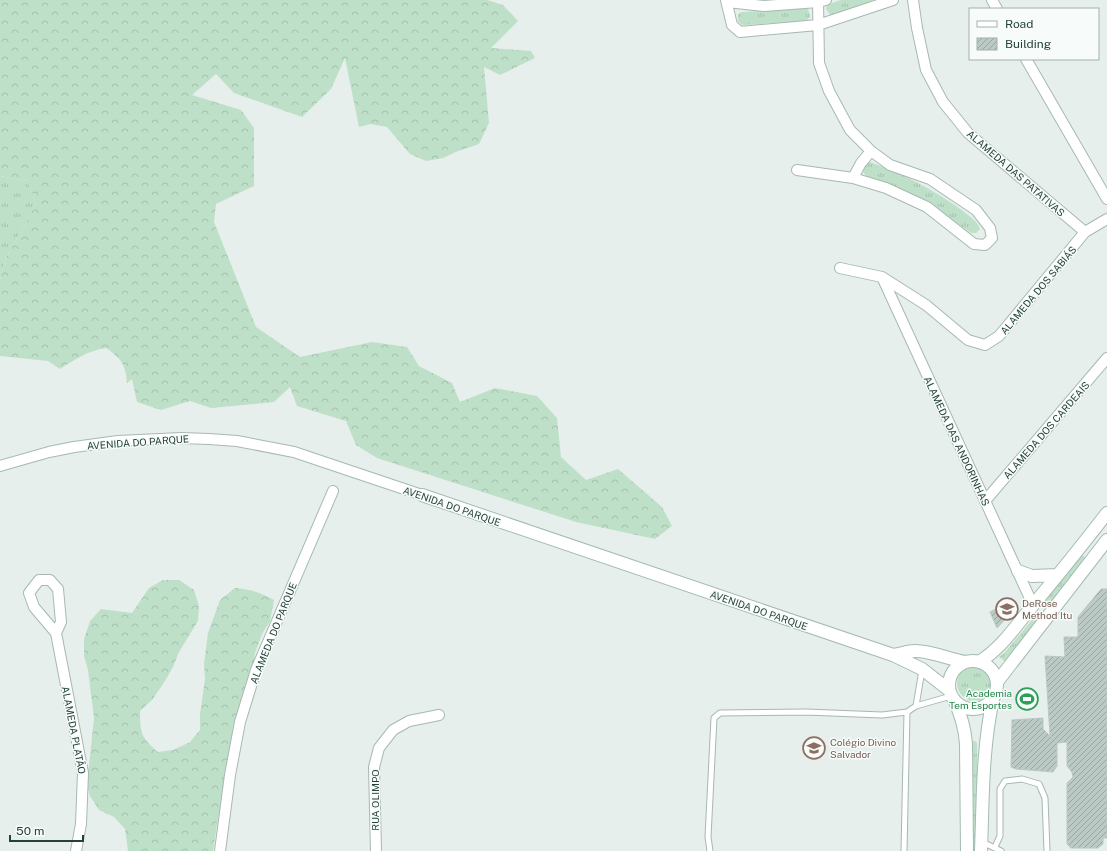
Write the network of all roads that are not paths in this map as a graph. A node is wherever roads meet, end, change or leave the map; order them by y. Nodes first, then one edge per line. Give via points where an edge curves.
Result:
1 (893, 0) edge
2 (913, 0) edge
3 (726, 1) edge
4 (821, 1) edge
5 (818, 25) junction
6 (1027, 60) edge
7 (871, 151) junction
8 (797, 170) dead end
9 (853, 178) junction
10 (1107, 198) edge
11 (1107, 219) edge
12 (1085, 232) junction
13 (840, 268) dead end
14 (882, 277) junction
15 (1107, 358) edge
16 (0, 466) edge
17 (333, 491) dead end
18 (422, 495) joint
19 (985, 501) junction
20 (1107, 513) edge
21 (1107, 540) edge
22 (1018, 572) junction
23 (1058, 575) junction
24 (1033, 604) junction
25 (1043, 622) junction
26 (56, 633) junction
27 (893, 655) junction
28 (965, 662) junction
29 (979, 662) junction
30 (922, 669) junction
31 (997, 682) junction
32 (952, 696) junction
33 (993, 699) junction
34 (916, 706) junction
35 (907, 712) junction
36 (439, 715) dead end
37 (981, 846) edge
38 (995, 847) junction
39 (76, 851) edge
40 (220, 851) edge
41 (376, 851) edge
42 (710, 851) edge
43 (904, 851) edge
44 (967, 851) edge
45 (1001, 851) edge
46 (1047, 851) edge

1 - 5 street
2 - 12 street, ALAMEDA DAS PATATIVAS via 926,70 943,102 968,133
3 - 4 street via 764,6
3 - 5 street via 732,25 740,32
4 - 5 street
5 - 7 street via 819,63 829,91 850,130
6 - 10 street
7 - 9 street
7 - 9 street via 890,165 930,179 976,210 990,228 992,238 985,245 974,244 927,207 886,188
8 - 9 street
11 - 12 street, ALAMEDA DOS SABIÁS
12 - 14 street, ALAMEDA DOS SABIÁS via 999,336 985,345 968,340 926,305
13 - 14 street, ALAMEDA DOS SABIÁS
14 - 19 street, ALAMEDA DAS ANDORINHAS
15 - 19 street, ALAMEDA DOS CARDEAIS
16 - 18 street, AVENIDA DO PARQUE via 49,452 118,441 209,439 237,441 294,452
17 - 40 street, ALAMEDA DO PARQUE via 256,670 242,715 230,775
18 - 27 street, AVENIDA DO PARQUE
19 - 22 street, ALAMEDA DAS ANDORINHAS
20 - 23 street
21 - 25 street
22 - 23 street via 1032,576
22 - 24 street, ALAMEDA DAS ANDORINHAS
23 - 24 street
24 - 25 street
24 - 29 street via 1004,640
25 - 31 street
26 - 26 street via 61,622 58,589 50,580 39,580 29,593 34,607
26 - 39 street, ALAMEDA PLATÃO via 83,773 81,824
27 - 28 street, AVENIDA DO PARQUE via 914,651
27 - 30 street, AVENIDA DO PARQUE
28 - 29 street
28 - 32 street via 957,666 952,673 949,681
29 - 31 street via 994,673
30 - 32 street, AVENIDA DO PARQUE
30 - 34 lane
31 - 33 street
32 - 33 street via 962,707 970,709 979,709
32 - 34 lane
32 - 44 street via 965,730
33 - 37 street via 984,756
34 - 35 lane
35 - 42 lane via 882,715 806,712 720,713 714,718 708,837
35 - 43 lane
36 - 41 street, RUA OLIMPO via 409,721 393,730 379,748 374,767
37 - 38 lane
38 - 45 lane
38 - 46 lane via 1000,836 1000,789 1005,781 1022,778 1039,784 1045,798

